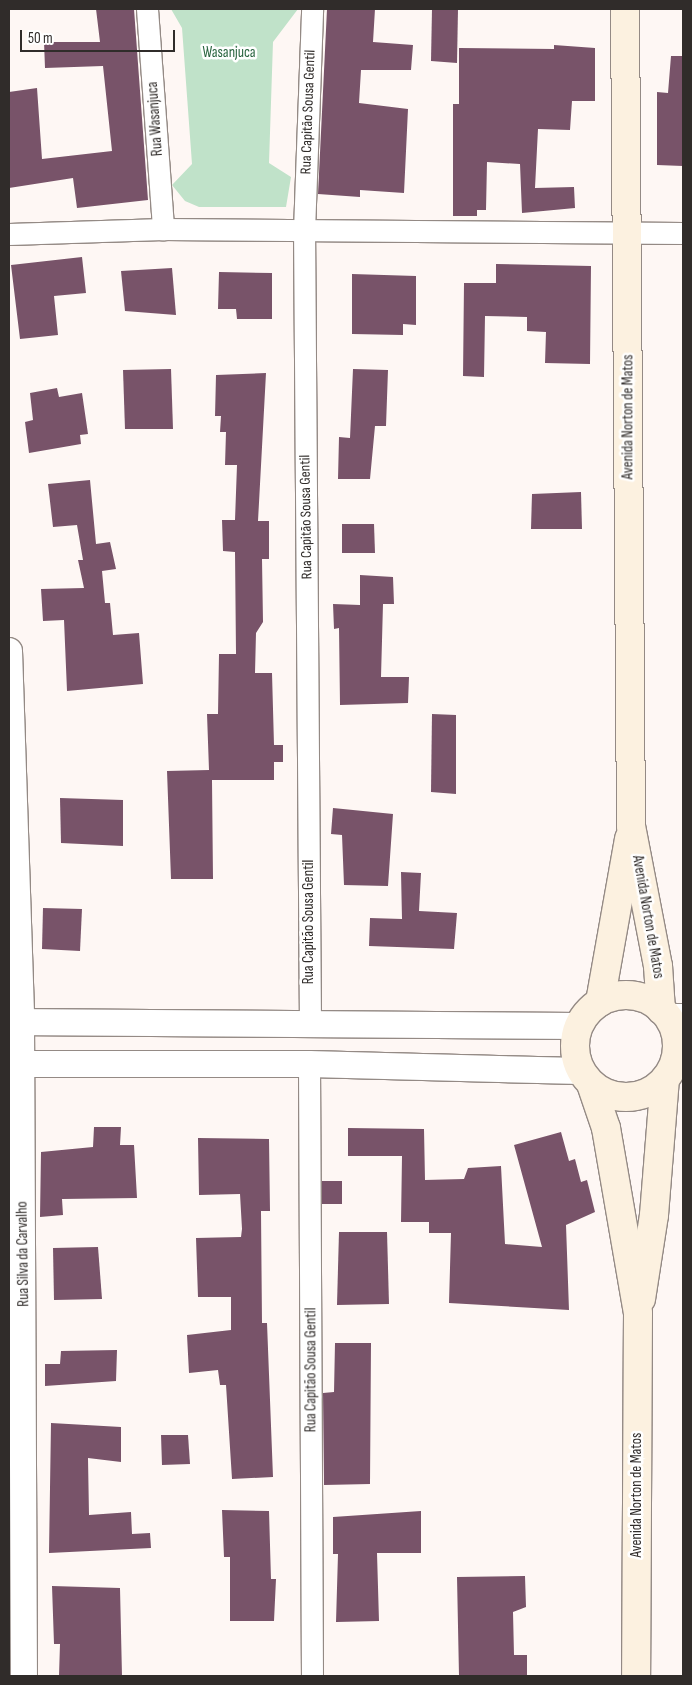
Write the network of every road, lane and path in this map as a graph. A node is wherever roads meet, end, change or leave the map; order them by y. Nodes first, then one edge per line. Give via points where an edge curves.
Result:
1 (147, 9) edge
2 (312, 9) edge
3 (625, 9) edge
4 (163, 229) junction
5 (304, 231) junction
6 (626, 233) junction
7 (9, 234) edge
8 (683, 234) edge
9 (9, 652) edge
10 (631, 826) junction
11 (600, 1002) junction
12 (671, 1014) edge
13 (15, 1022) edge
14 (310, 1025) junction
15 (578, 1026) junction
16 (15, 1064) edge
17 (309, 1064) junction
18 (675, 1068) edge
19 (585, 1078) junction
20 (638, 1313) junction
21 (16, 1496) edge
22 (24, 1676) edge
23 (312, 1676) edge
24 (636, 1676) edge

1 - 4 street, Rua Wasanjuca
2 - 5 street, Rua Capitão Sousa Gentil
3 - 6 main road, Avenida Norton de Matos
4 - 5 street
4 - 7 street
5 - 6 street
5 - 14 street, Rua Capitão Sousa Gentil
6 - 8 street
6 - 10 main road, Avenida Norton de Matos
9 - 13 street, Rua Silva da Carvalho
10 - 11 main road, Avenida Norton de Matos
10 - 12 main road, Avenida Norton de Matos via 658,966
11 - 12 main road via 638,996
11 - 15 main road
12 - 18 main road
13 - 14 street
13 - 16 street, Rua Silva da Carvalho
14 - 15 street
15 - 19 main road via 574,1042
16 - 17 street
16 - 21 street, Rua Silva da Carvalho
17 - 19 street
17 - 23 street, Rua Capitão Sousa Gentil
18 - 19 main road via 649,1093 629,1098 608,1095
18 - 20 main road, Avenida Norton de Matos
19 - 20 main road, Avenida Norton de Matos via 606,1128
20 - 24 main road, Avenida Norton de Matos
21 - 22 street, Rua Silva da Carvalho

